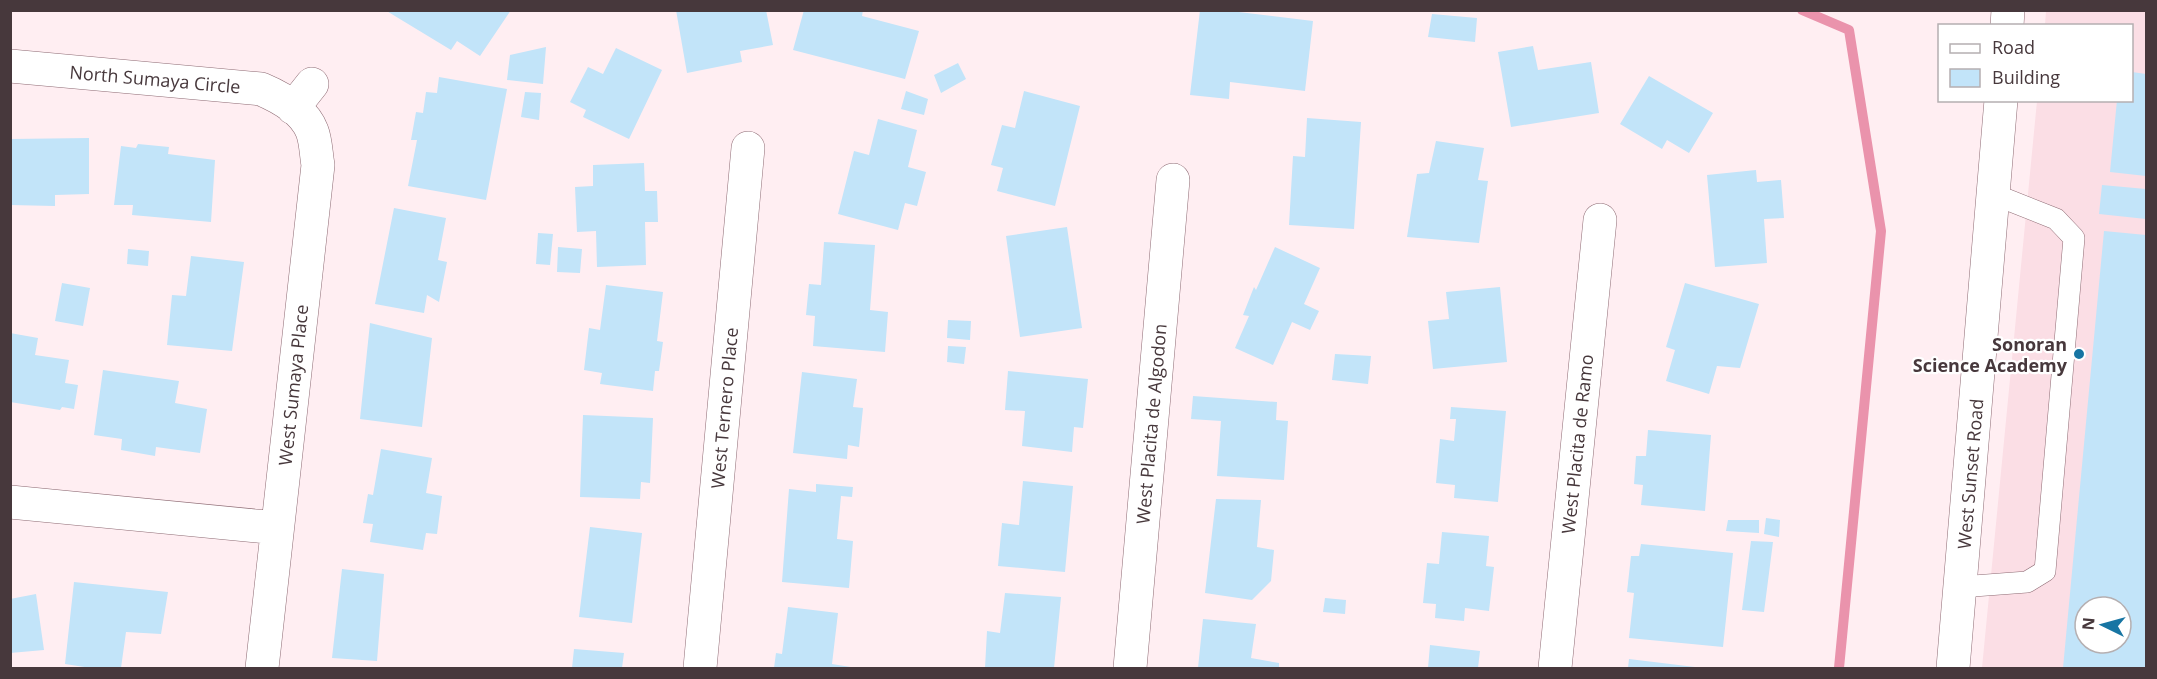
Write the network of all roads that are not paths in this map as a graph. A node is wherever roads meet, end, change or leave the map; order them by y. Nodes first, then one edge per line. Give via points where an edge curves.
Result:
1 (10, 66) edge
2 (303, 96) joint
3 (2001, 102) edge
4 (748, 148) dead end
5 (1173, 180) dead end
6 (1993, 194) junction
7 (1600, 220) dead end
8 (10, 502) edge
9 (277, 528) junction
10 (1960, 587) junction
11 (262, 669) edge
12 (700, 669) edge
13 (1130, 669) edge
14 (1555, 669) edge
15 (1953, 669) edge

1 - 2 street, North Sumaya Circle via 261,89 280,97
2 - 9 street, West Sumaya Place via 318,165
3 - 6 street, West Sunset Road
4 - 12 street, West Ternero Place
5 - 13 street, West Placita de Algodon
6 - 10 street, West Sunset Road
6 - 10 lane via 2056,219 2074,238 2045,571 2027,582
7 - 14 street, West Placita de Ramo
8 - 9 street
9 - 11 street, West Sumaya Place
10 - 15 street, West Sunset Road

